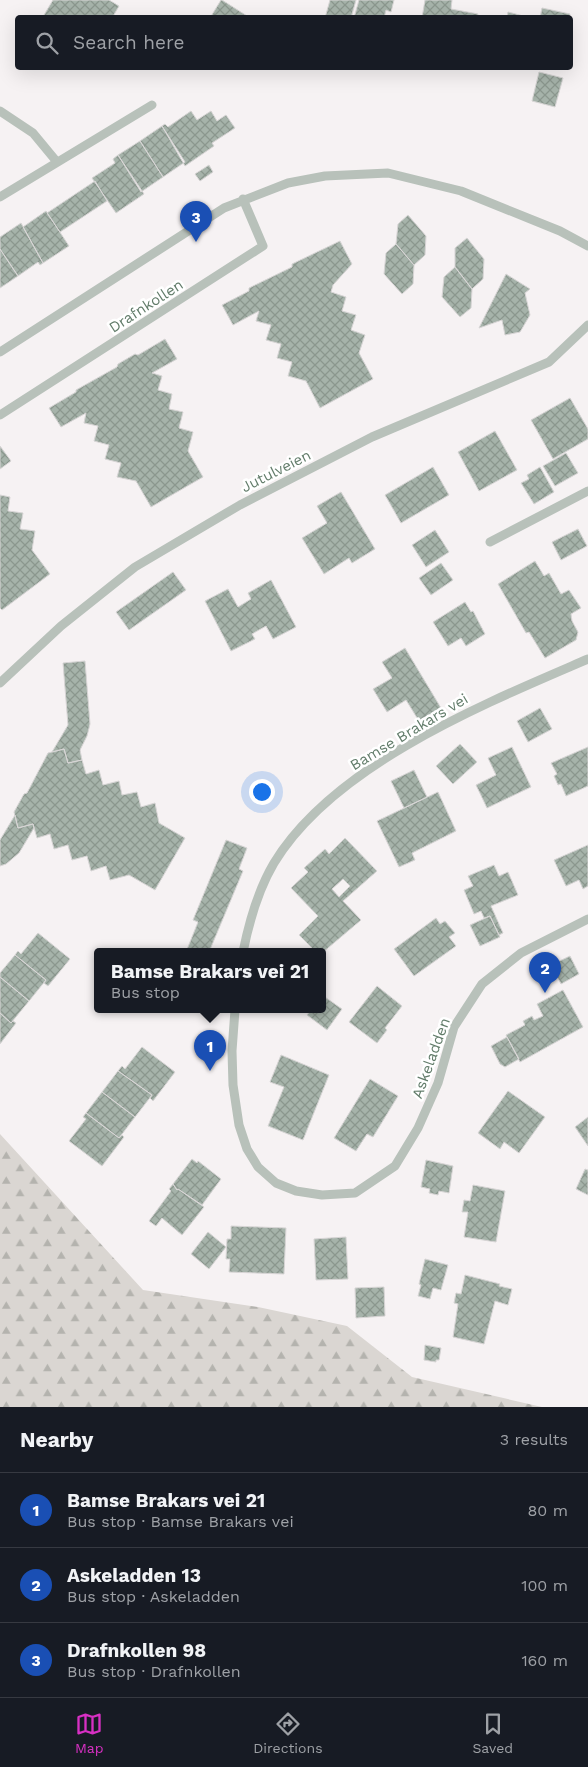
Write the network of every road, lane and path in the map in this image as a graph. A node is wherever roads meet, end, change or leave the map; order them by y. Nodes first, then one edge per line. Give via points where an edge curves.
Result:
1 (152, 104) dead end
2 (0, 111) edge
3 (58, 162) junction
4 (0, 197) edge
5 (243, 199) junction
6 (588, 246) edge
7 (588, 325) edge
8 (0, 352) edge
9 (0, 416) edge
10 (588, 491) edge
11 (490, 542) dead end
12 (588, 659) edge
13 (0, 683) edge
14 (588, 919) edge
15 (244, 948) edge
16 (235, 1013) edge

1 - 3 street
2 - 3 street via 33,133
3 - 4 street
5 - 6 street via 288,183 325,176 388,173 461,191 560,231
5 - 8 street via 224,208
5 - 9 street, Drafnkollen via 263,246
7 - 13 street, Jutulveien via 549,362 372,437 240,505 135,567 60,626
10 - 11 street
12 - 15 street, Bamse Brakars vei via 478,706 376,765 339,793 304,826 275,863 260,891
14 - 16 street, Askeladden via 521,953 482,984 454,1027 438,1083 396,1166 355,1193 322,1195 296,1191 276,1183 258,1168 239,1125 233,1068

